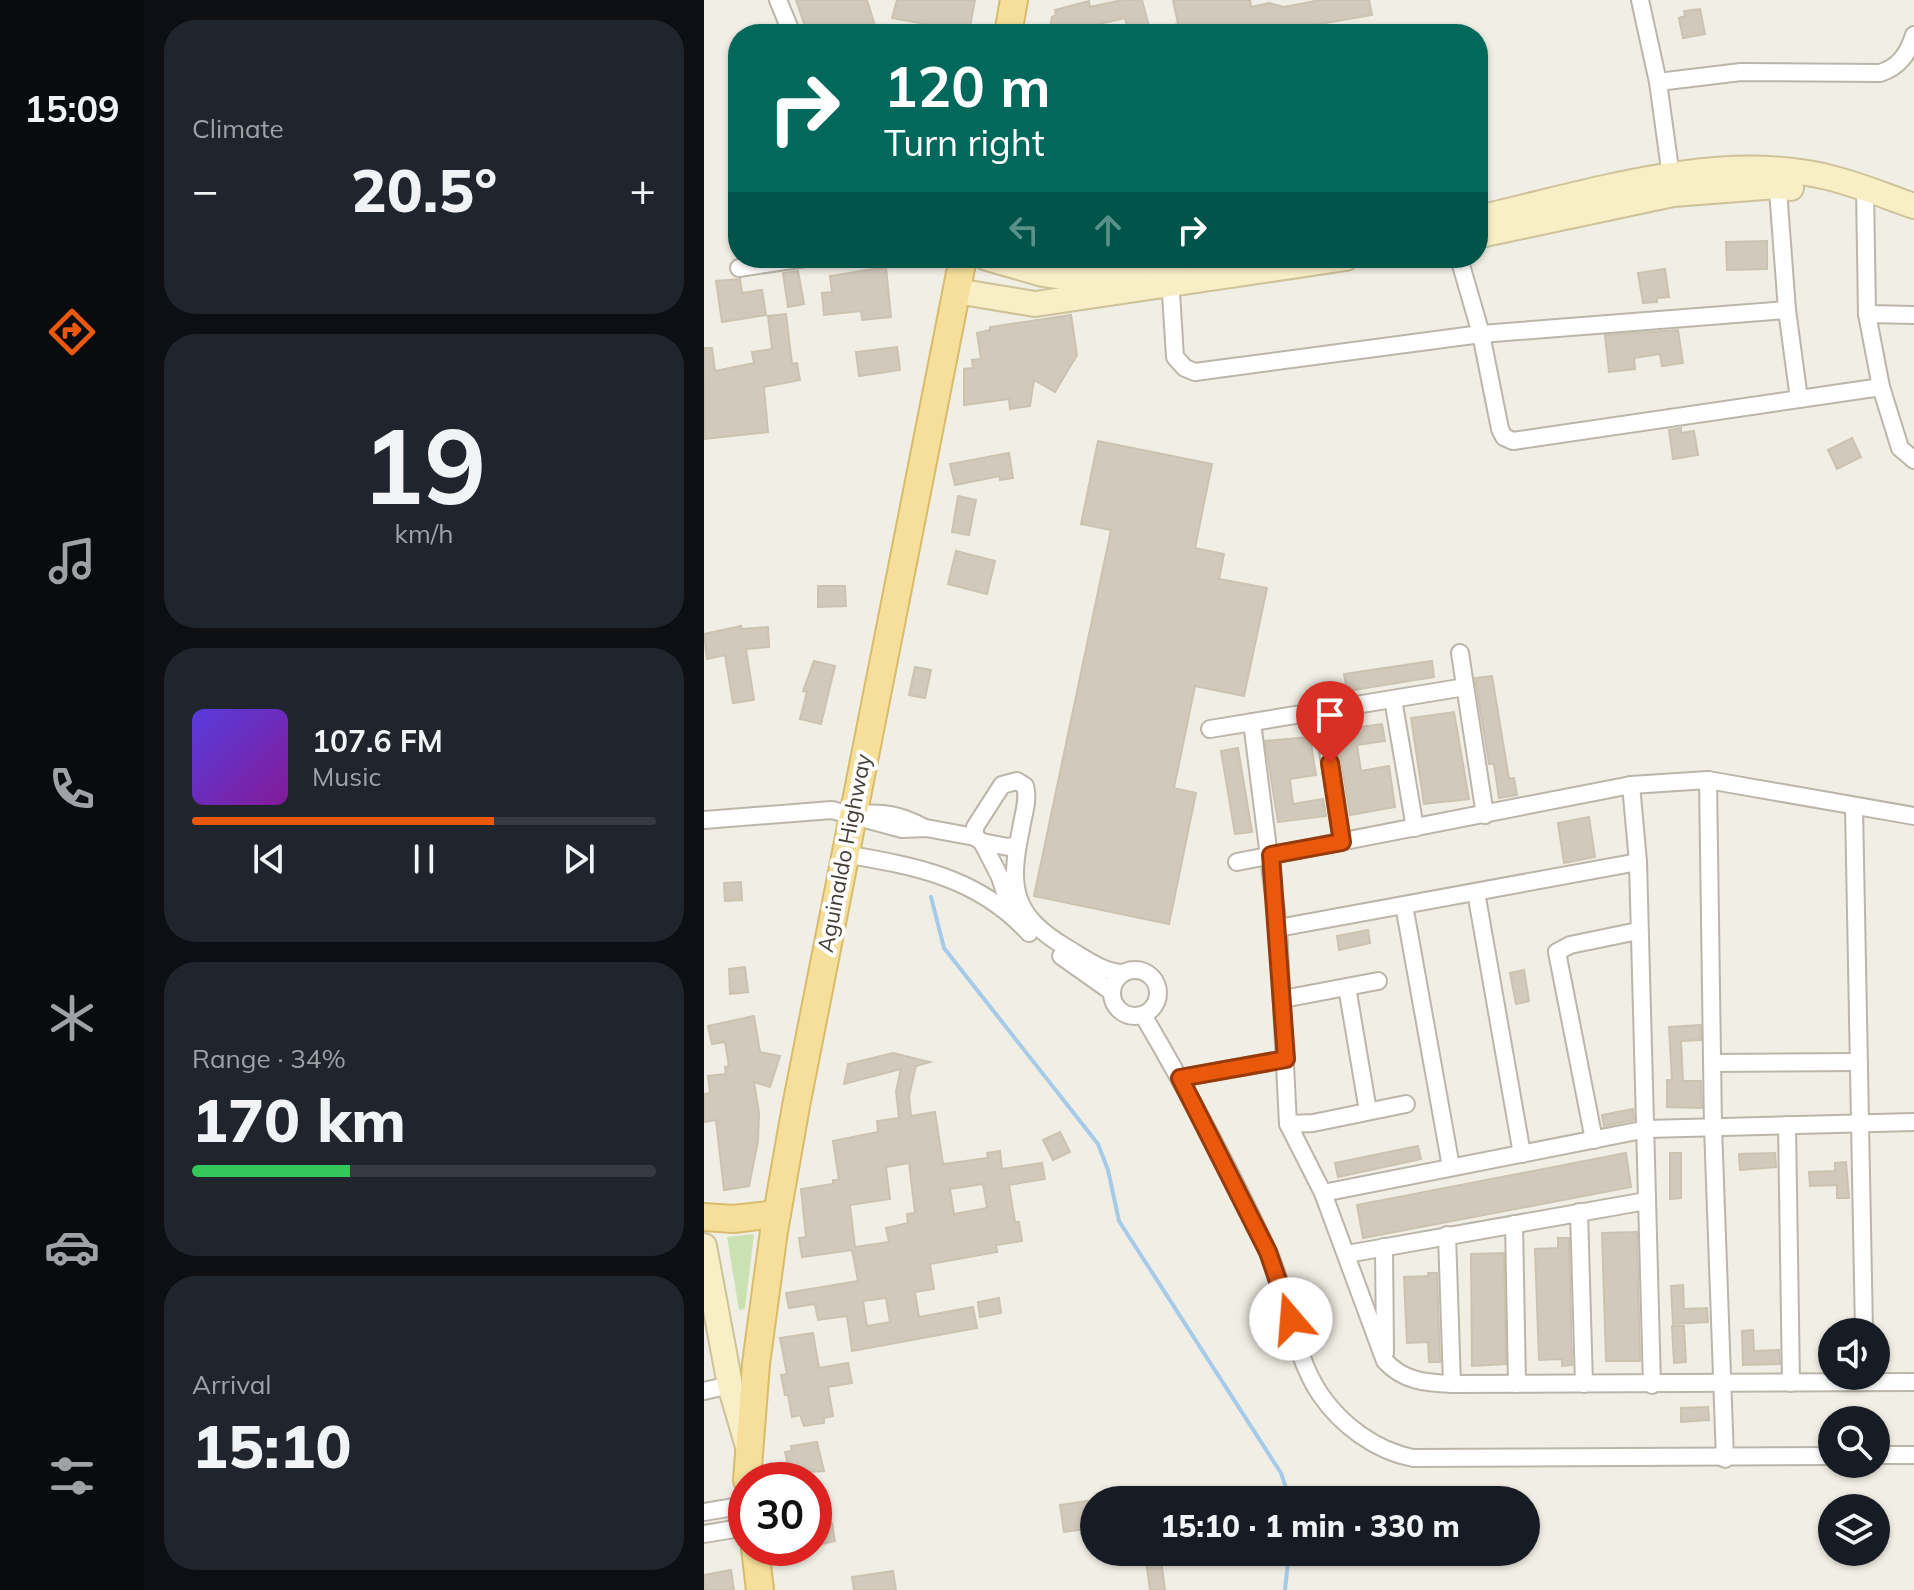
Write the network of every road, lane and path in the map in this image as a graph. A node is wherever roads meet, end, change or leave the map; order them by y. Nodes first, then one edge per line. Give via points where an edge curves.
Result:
1 (778, 0) edge
2 (1014, 0) edge
3 (1641, 0) edge
4 (788, 24) edge
5 (1010, 24) edge
6 (1914, 35) edge
7 (1658, 82) junction
8 (1778, 178) junction
9 (1672, 185) junction
10 (1865, 196) junction
11 (1914, 206) edge
12 (1488, 216) edge
13 (1914, 219) edge
14 (1488, 232) edge
15 (961, 268) edge
16 (1022, 268) edge
17 (1203, 268) edge
18 (1253, 268) edge
19 (1462, 268) edge
20 (1170, 277) junction
21 (956, 291) junction
22 (1787, 310) junction
23 (1867, 314) junction
24 (1914, 315) edge
25 (1481, 334) junction
26 (1881, 387) junction
27 (1799, 399) junction
28 (1914, 460) edge
29 (1460, 653) dead end
30 (1465, 687) junction
31 (1393, 699) junction
32 (1322, 711) junction
33 (1252, 722) junction
34 (1210, 729) dead end
35 (1708, 780) junction
36 (1631, 785) junction
37 (1854, 807) junction
38 (852, 815) junction
39 (1485, 815) junction
40 (1914, 816) edge
41 (704, 820) edge
42 (1415, 828) junction
43 (978, 839) junction
44 (1342, 842) junction
45 (1017, 845) junction
46 (844, 854) junction
47 (1271, 855) junction
48 (1237, 862) dead end
49 (1638, 862) junction
50 (1476, 892) junction
51 (1404, 905) junction
52 (1012, 915) junction
53 (1278, 928) junction
54 (1638, 931) junction
55 (1122, 973) junction
56 (1378, 981) dead end
57 (1347, 987) junction
58 (1112, 992) junction
59 (1283, 999) junction
60 (1143, 1015) junction
61 (1286, 1059) junction
62 (1859, 1062) junction
63 (1712, 1063) junction
64 (1180, 1078) junction
65 (1406, 1104) dead end
66 (1368, 1111) junction
67 (1914, 1122) edge
68 (1860, 1123) junction
69 (1288, 1124) junction
70 (1787, 1125) junction
71 (1713, 1127) junction
72 (1647, 1129) junction
73 (1594, 1140) junction
74 (1522, 1154) junction
75 (1451, 1167) junction
76 (1323, 1193) junction
77 (1646, 1201) junction
78 (1579, 1212) junction
79 (777, 1214) junction
80 (704, 1217) edge
81 (1514, 1224) junction
82 (1447, 1235) junction
83 (704, 1246) edge
84 (1384, 1247) junction
85 (1347, 1254) junction
86 (1864, 1318) edge
87 (1385, 1361) junction
88 (1890, 1381) edge
89 (1818, 1382) edge
90 (1914, 1382) edge
91 (1791, 1383) junction
92 (1452, 1384) junction
93 (1517, 1384) junction
94 (1584, 1384) junction
95 (1721, 1384) junction
96 (730, 1385) junction
97 (1652, 1385) junction
98 (704, 1391) edge
99 (750, 1452) junction
100 (1890, 1455) edge
101 (1914, 1455) edge
102 (1818, 1456) edge
103 (1725, 1459) junction
104 (749, 1462) edge
105 (754, 1462) edge
106 (728, 1508) edge
107 (704, 1512) edge
108 (728, 1530) edge
109 (704, 1534) edge
110 (757, 1566) edge
111 (773, 1566) edge
112 (760, 1590) edge
113 (776, 1590) edge

1 - 4 street
2 - 5 main road
3 - 7 street
6 - 7 street via 1895,68 1880,73 1741,72
7 - 9 street
8 - 9 street
8 - 10 street
8 - 22 street
9 - 12 street
9 - 14 street
10 - 11 street
10 - 13 street
10 - 23 street
15 - 21 main road, Aguinaldo Highway
16 - 20 street via 1075,279
17 - 20 street
18 - 20 street
19 - 25 street
20 - 21 street via 1035,304
20 - 25 street via 1175,357 1195,372
21 - 38 main road, Aguinaldo Highway
22 - 25 street
22 - 27 street
23 - 24 street
23 - 26 street
25 - 27 street via 1500,429 1513,441
26 - 27 street
26 - 28 street via 1900,448
29 - 30 street
30 - 31 street
30 - 39 street
31 - 32 street
31 - 42 street
32 - 33 street
32 - 44 street
33 - 34 street
33 - 47 street
35 - 36 street
35 - 37 street
35 - 63 street
36 - 39 street
36 - 49 street
37 - 40 street
37 - 62 street
38 - 41 street via 832,810
38 - 43 street via 902,829 926,828
38 - 46 main road, Aguinaldo Highway
39 - 42 street
42 - 44 street
43 - 45 street
43 - 45 street via 975,827 1002,785 1017,781 1027,792
43 - 52 street via 1000,877
44 - 47 street
45 - 55 street via 1018,905 1038,929 1102,968
46 - 52 street via 914,865 949,877
46 - 79 main road, Aguinaldo Highway
47 - 48 street
47 - 53 street
49 - 50 street
49 - 54 street
50 - 51 street
50 - 74 street
51 - 53 street
51 - 75 street
52 - 58 street via 1031,936
53 - 59 street
54 - 72 street
54 - 73 street via 1557,952
55 - 58 street
55 - 60 street via 1136,969 1154,979 1157,1000
56 - 57 street
57 - 59 street
57 - 66 street
58 - 60 street via 1119,1010
59 - 61 street
60 - 64 street
61 - 64 street
61 - 69 street
62 - 63 street
62 - 68 street
63 - 71 street
64 - 103 street via 1268,1252 1309,1375 1337,1416 1357,1432 1413,1458
65 - 66 street
66 - 69 street
67 - 68 street
68 - 70 street
68 - 86 street
69 - 76 street
70 - 71 street
70 - 91 street
71 - 72 street
71 - 95 street
72 - 73 street
72 - 77 street
73 - 74 street
74 - 75 street
75 - 76 street
76 - 85 street
77 - 78 street
77 - 97 street
78 - 81 street
78 - 94 street
79 - 80 main road
79 - 99 main road, Aguinaldo Highway
81 - 82 street
81 - 93 street
82 - 84 street
82 - 92 street
83 - 96 street
84 - 85 street
84 - 87 street
85 - 87 street
87 - 92 street via 1410,1379
88 - 90 street
89 - 91 street
91 - 95 street
92 - 93 street
93 - 94 street
94 - 97 street
95 - 97 street
95 - 103 street
96 - 98 street
96 - 99 street
99 - 104 main road, Aguinaldo Highway
99 - 105 main road, Aguinaldo Highway
100 - 101 street
102 - 103 street
106 - 107 street
108 - 109 street
110 - 112 main road
111 - 113 main road

